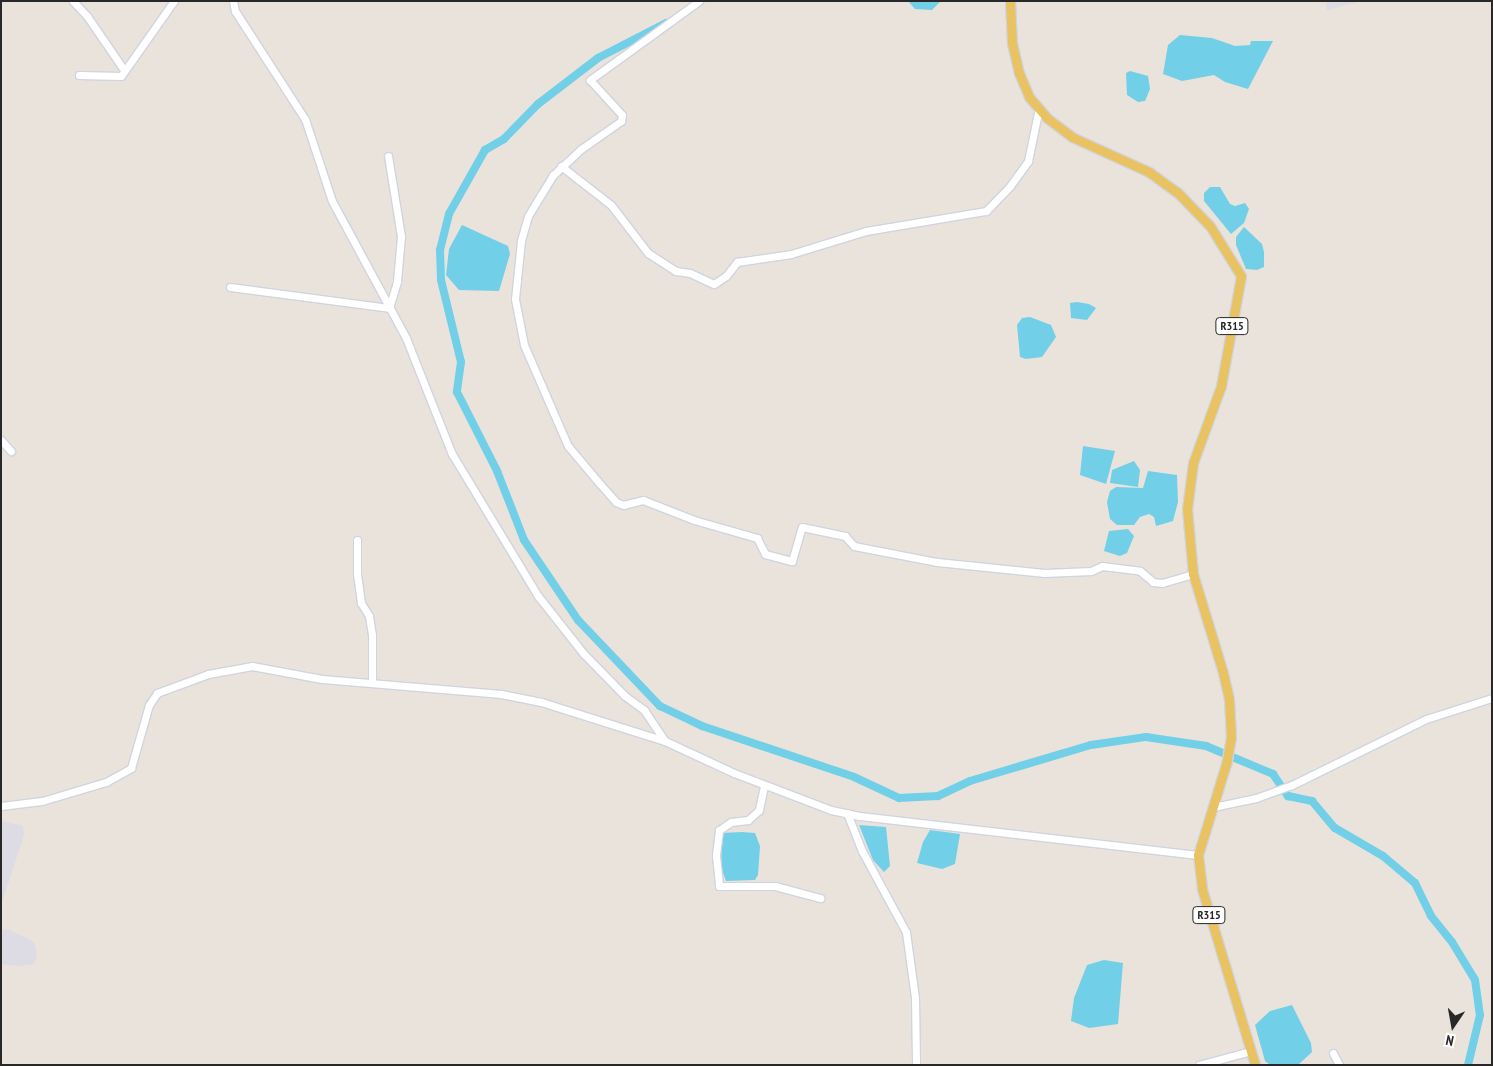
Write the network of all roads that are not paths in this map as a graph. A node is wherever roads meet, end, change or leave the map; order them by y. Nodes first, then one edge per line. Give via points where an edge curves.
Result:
1 (73, 1) edge
2 (174, 1) edge
3 (234, 1) edge
4 (699, 1) edge
5 (1010, 1) edge
6 (124, 70) junction
7 (79, 75) dead end
8 (1039, 108) junction
9 (388, 156) dead end
10 (561, 166) junction
11 (230, 286) dead end
12 (389, 308) junction
13 (1, 440) edge
14 (11, 451) dead end
15 (357, 540) dead end
16 (1193, 574) junction
17 (372, 683) junction
18 (1492, 698) edge
19 (665, 741) junction
20 (764, 786) junction
21 (1, 806) edge
22 (1213, 807) junction
23 (847, 813) junction
24 (1198, 855) junction
25 (820, 898) dead end
26 (1251, 1051) junction
27 (1333, 1053) dead end
28 (916, 1065) edge
29 (1199, 1065) edge
30 (1255, 1065) edge
31 (1339, 1065) edge

1 - 6 street
2 - 6 street
3 - 12 street via 235,11 305,119 332,201
4 - 10 street via 594,75 590,80 592,85 622,115 621,120
5 - 8 main road, R315 via 1012,43 1019,73 1028,97
6 - 7 street via 119,77
8 - 10 street via 1028,161 986,211 866,231 791,254 737,262 726,276 714,284 690,273 676,271 648,252 611,205
8 - 16 main road, R315 via 1072,137 1150,172 1177,192 1210,226 1241,276 1221,386 1193,463 1187,509
9 - 12 street via 401,236 397,281
10 - 16 street via 528,216 518,252 515,307 524,345 568,446 616,502 628,505 638,498 687,518 757,538 765,554 792,560 802,527 845,536 854,546 937,562 1044,573 1091,571 1102,566 1140,570 1153,582 1162,584
11 - 12 street
12 - 19 street via 406,338 452,454 538,596 583,653 625,696 644,710
13 - 14 street
15 - 17 street via 356,574 361,603 369,616 372,635
16 - 22 main road, R315 via 1229,699 1231,737
17 - 19 street via 501,694 541,702
17 - 21 street via 252,666 208,674 156,693 149,705 131,768 106,782 42,801
18 - 22 street via 1426,719 1292,785 1256,798
19 - 20 street
20 - 23 street
20 - 25 street via 759,810 748,820 731,822 719,830 716,856 719,886 775,886
22 - 24 main road, R315
23 - 24 street
23 - 28 street via 858,843 906,932 915,998
24 - 26 main road, R315 via 1202,888
26 - 29 street
26 - 30 main road, R315
27 - 31 street

